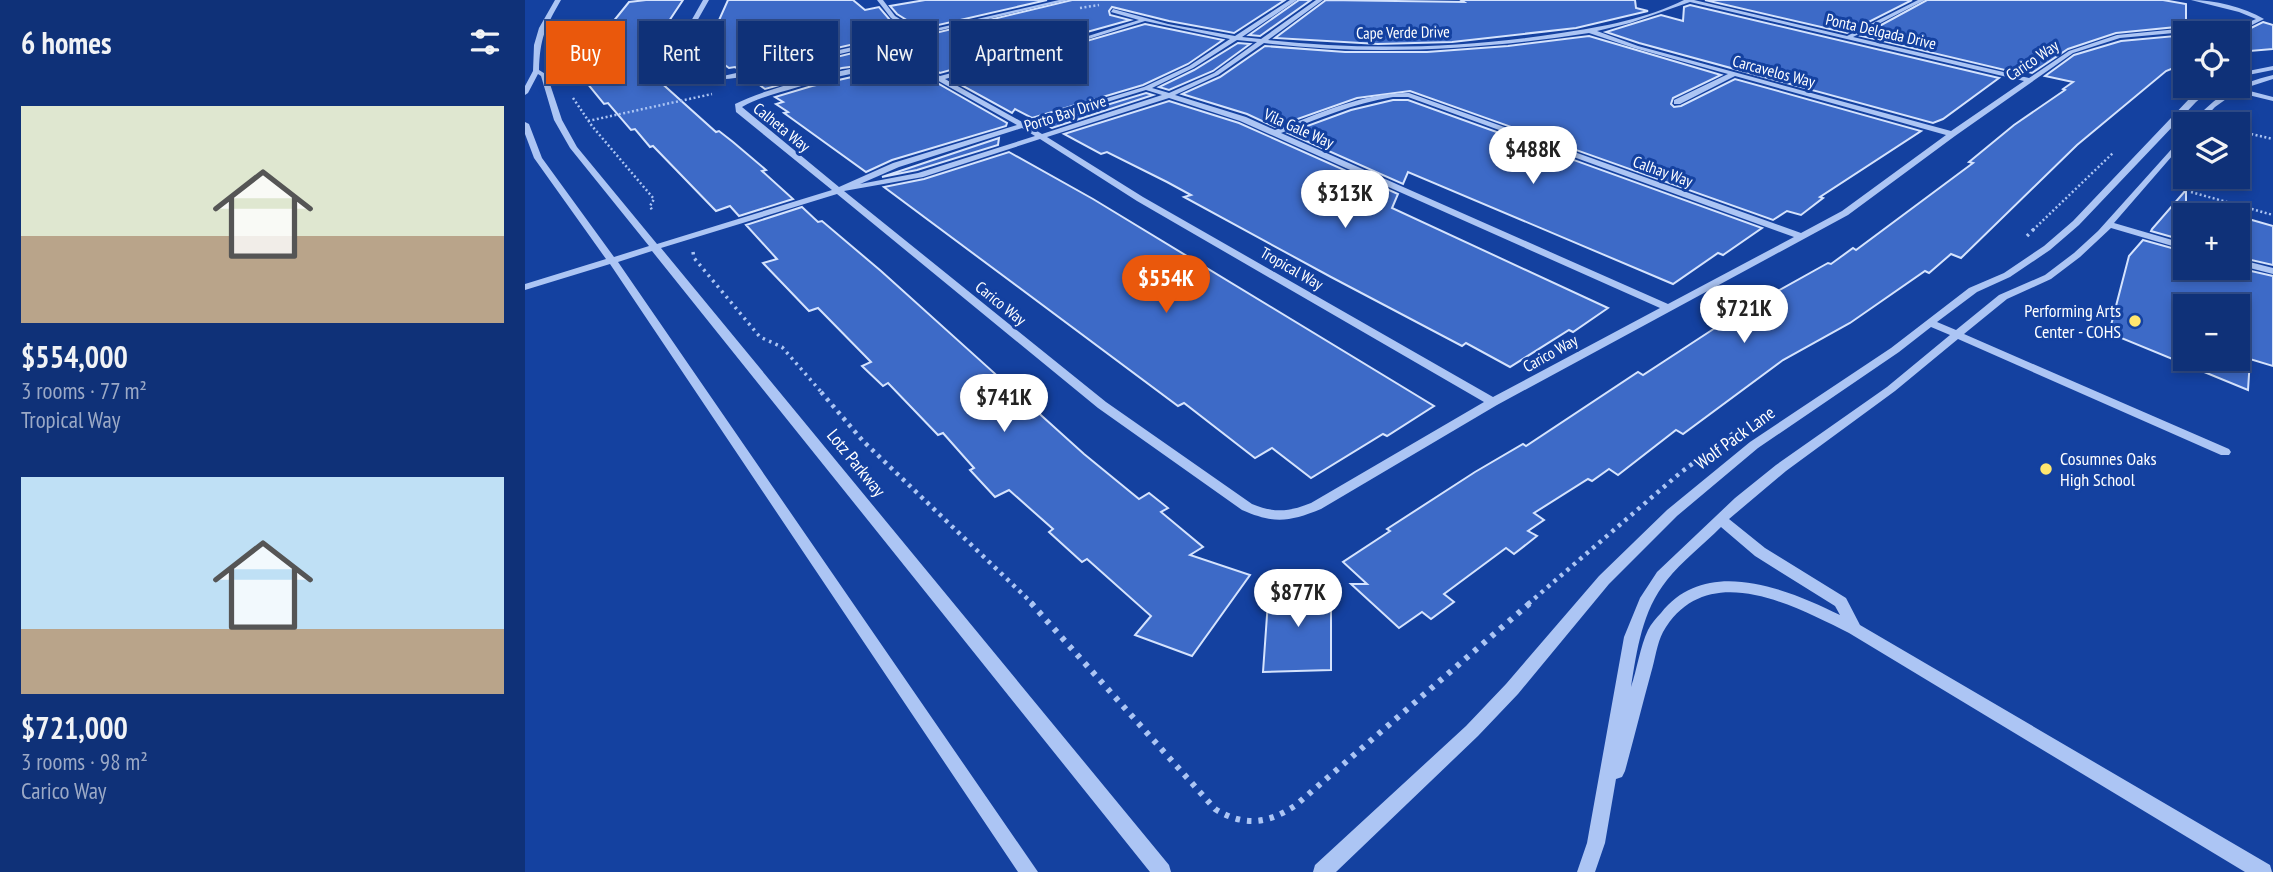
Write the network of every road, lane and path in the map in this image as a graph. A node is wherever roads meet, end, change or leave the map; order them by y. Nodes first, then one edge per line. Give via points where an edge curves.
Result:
1 (558, 0) edge
2 (705, 0) edge
3 (880, 0) edge
4 (1066, 0) edge
5 (1294, 0) edge
6 (1320, 0) edge
7 (1689, 0) edge
8 (1922, 0) edge
9 (2194, 0) edge
10 (1113, 11) dead end
11 (2256, 15) junction
12 (2271, 15) dead end
13 (1142, 20) junction
14 (900, 21) edge
15 (937, 30) edge
16 (1590, 31) junction
17 (1241, 37) junction
18 (1847, 38) junction
19 (1266, 40) junction
20 (852, 50) edge
21 (2273, 68) edge
22 (536, 71) junction
23 (2250, 73) edge
24 (1734, 74) junction
25 (2273, 77) edge
26 (940, 78) junction
27 (2028, 80) junction
28 (2250, 83) edge
29 (1146, 88) junction
30 (569, 90) dead end
31 (525, 93) edge
32 (2250, 93) edge
33 (1170, 95) junction
34 (2196, 98) edge
35 (2219, 98) edge
36 (2273, 99) edge
37 (1677, 102) dead end
38 (2206, 112) edge
39 (525, 124) edge
40 (1025, 126) junction
41 (1275, 133) junction
42 (1952, 134) junction
43 (2250, 134) edge
44 (1042, 137) junction
45 (2273, 139) edge
46 (2116, 150) dead end
47 (2173, 150) edge
48 (838, 191) junction
49 (2191, 192) dead end
50 (656, 215) dead end
51 (2273, 215) edge
52 (2108, 224) junction
53 (701, 233) junction
54 (1803, 237) junction
55 (2020, 241) dead end
56 (2173, 243) edge
57 (656, 247) junction
58 (612, 260) junction
59 (2250, 265) edge
60 (2273, 271) edge
61 (525, 287) edge
62 (1667, 307) junction
63 (1930, 323) junction
64 (1957, 335) junction
65 (1493, 402) junction
66 (1745, 425) dead end
67 (2225, 452) dead end
68 (1721, 520) junction
69 (1854, 629) junction
70 (1596, 843) junction
71 (1029, 872) edge
72 (1163, 872) edge
73 (1322, 872) edge
74 (1586, 872) edge
75 (2263, 872) edge

1 - 22 street via 542,28
2 - 20 street via 681,44 681,55 708,78 734,77
3 - 14 street
4 - 15 street
5 - 17 street, Porto Bay Drive
6 - 19 street, Porto Bay Drive
7 - 16 street, Cape Verde Drive
7 - 18 street, Ponta Delgada Drive
8 - 18 street
9 - 11 street
10 - 13 street, Cape Verde Drive
11 - 12 street
11 - 27 street, Carico Way via 2259,22 2155,31 2098,42 2071,52
13 - 17 street, Cape Verde Drive
13 - 26 street
16 - 19 street, Cape Verde Drive via 1411,48 1329,47
16 - 24 street, Carcavelos Way
17 - 19 street, Cape Verde Drive
17 - 29 street, Porto Bay Drive
18 - 27 street, Ponta Delgada Drive
19 - 33 street, Porto Bay Drive via 1216,74
21 - 23 street
22 - 31 street
22 - 57 street, Lotz Parkway via 544,75 558,120 575,148
24 - 37 street
24 - 42 street, Carcavelos Way
25 - 28 street
26 - 40 street, Calheta Way
26 - 48 street, Calheta Way via 911,65 888,65 755,97 738,106
27 - 42 street, Carico Way
29 - 33 street, Vila Gale Way
29 - 40 street, Porto Bay Drive
30 - 50 path via 592,126 654,199 650,208
32 - 36 street
33 - 41 street, Vila Gale Way
33 - 44 street, Porto Bay Drive
34 - 63 street, Wolf Pack Lane via 2062,236 2013,272 1973,290
35 - 38 street
39 - 58 street via 538,158
40 - 44 street, Calheta Way
40 - 48 street, Porto Bay Drive via 896,165
41 - 54 street, Calhay Way via 1373,98 1409,95
41 - 62 street, Vila Gale Way
42 - 54 street, Carico Way via 1845,213
43 - 45 path
44 - 48 street, Porto Bay Drive via 920,175
44 - 65 street, Tropical Way via 1140,199
46 - 55 path
47 - 52 street
48 - 53 street, Porto Bay Drive
48 - 65 street, Carico Way via 1102,405 1267,517 1288,517 1316,506
49 - 51 path
52 - 56 street
52 - 64 street via 2064,266 2003,297
53 - 57 street, Porto Bay Drive
53 - 66 path via 708,241 694,250 694,258 760,337 782,347 863,441 1021,591 1215,809 1237,822 1267,821 1296,805 1680,473
54 - 62 street, Carico Way
57 - 58 street, Porto Bay Drive
57 - 72 street, Lotz Parkway
58 - 61 street, Porto Bay Drive
58 - 71 street
59 - 60 street
62 - 65 street, Carico Way
63 - 64 street
63 - 73 street, Wolf Pack Lane via 1754,445 1672,513 1604,580 1480,723
64 - 67 street
64 - 68 street via 1781,468
68 - 69 street via 1760,552 1841,602
68 - 70 street via 1662,576 1638,617
69 - 70 street via 1785,595 1753,587 1716,588 1672,607 1655,631
69 - 75 street
70 - 74 street

